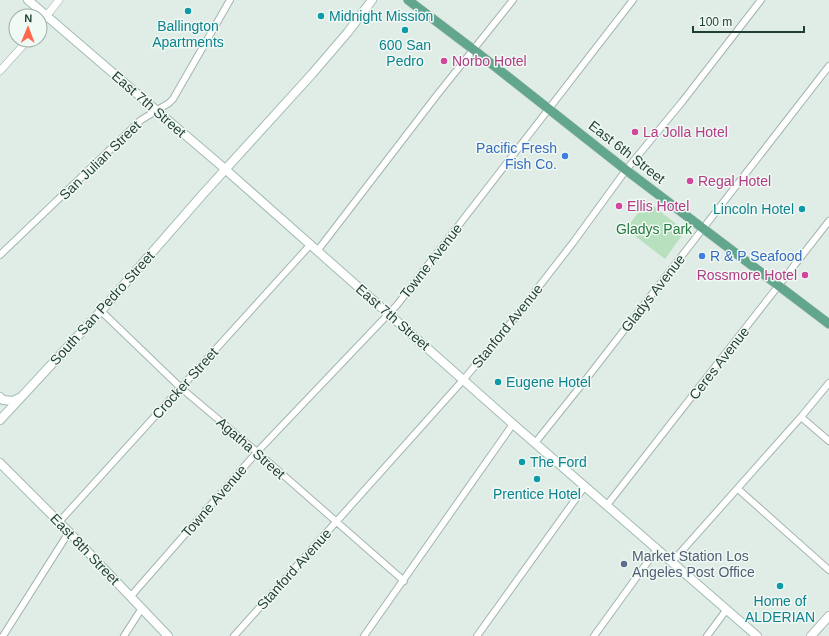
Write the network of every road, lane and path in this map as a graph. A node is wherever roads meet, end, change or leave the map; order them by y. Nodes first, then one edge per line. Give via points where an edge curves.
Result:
1 (28, 0) edge
2 (59, 0) edge
3 (230, 0) edge
4 (372, 0) edge
5 (408, 0) edge
6 (513, 0) edge
7 (633, 0) edge
8 (761, 0) edge
9 (37, 8) edge
10 (48, 14) edge
11 (48, 18) edge
12 (21, 48) edge
13 (474, 50) junction
14 (829, 66) edge
15 (0, 71) edge
16 (548, 108) junction
17 (156, 110) junction
18 (226, 170) junction
19 (626, 170) junction
20 (829, 221) edge
21 (703, 228) junction
22 (311, 244) junction
23 (318, 250) junction
24 (0, 255) edge
25 (779, 285) junction
26 (100, 311) junction
27 (388, 313) junction
28 (829, 324) edge
29 (464, 379) junction
30 (829, 383) edge
31 (181, 388) junction
32 (0, 397) edge
33 (21, 397) junction
34 (800, 418) junction
35 (0, 420) edge
36 (513, 424) junction
37 (829, 441) edge
38 (535, 443) junction
39 (257, 452) junction
40 (0, 463) edge
41 (585, 486) junction
42 (738, 489) junction
43 (608, 505) junction
44 (59, 522) junction
45 (336, 522) junction
46 (69, 532) junction
47 (657, 549) junction
48 (672, 562) junction
49 (829, 570) edge
50 (404, 581) junction
51 (131, 596) junction
52 (142, 608) junction
53 (727, 609) junction
54 (829, 616) edge
55 (3, 636) edge
56 (124, 636) edge
57 (168, 636) edge
58 (234, 636) edge
59 (364, 636) edge
60 (478, 636) edge
61 (594, 636) edge
62 (707, 636) edge
63 (757, 636) edge
64 (811, 636) edge

1 - 9 main road, East 7th Street
2 - 10 street
3 - 17 street, San Julian Street via 173,99
4 - 18 main road via 348,32
5 - 13 main road, East 6th Street
6 - 13 street
7 - 16 street, Towne Avenue
8 - 19 street, Stanford Avenue
11 - 17 main road, East 7th Street
12 - 15 street
13 - 16 main road, East 6th Street
13 - 23 street
14 - 21 street, Gladys Avenue
16 - 19 main road, East 6th Street
16 - 27 street, Towne Avenue via 412,286
17 - 18 main road, East 7th Street
17 - 24 street, San Julian Street via 141,120
18 - 22 main road, East 7th Street
18 - 26 main road, South San Pedro Street
19 - 21 main road, East 6th Street
19 - 29 street, Stanford Avenue via 572,244
20 - 25 street, Ceres Avenue
21 - 25 main road, East 6th Street
21 - 38 street, Gladys Avenue
22 - 23 main road, East 7th Street
22 - 31 street, Crocker Street
23 - 27 main road, East 7th Street
25 - 28 main road, East 6th Street
25 - 43 street, Ceres Avenue
26 - 31 street, Agatha Street
26 - 33 main road, South San Pedro Street
27 - 29 main road, East 7th Street
27 - 39 street, Towne Avenue
29 - 36 main road, East 7th Street
29 - 45 street, Stanford Avenue
30 - 34 street
31 - 39 street, Agatha Street
31 - 44 street, Crocker Street
32 - 33 main road via 13,401
33 - 35 main road, South San Pedro Street
34 - 37 street
34 - 42 street
36 - 38 main road, East 7th Street
36 - 50 street
38 - 41 main road, East 7th Street
39 - 45 street, Agatha Street
39 - 51 street, Towne Avenue
40 - 44 main road, East 8th Street
41 - 43 main road, East 7th Street
41 - 60 street
42 - 48 street
42 - 49 street
43 - 47 main road, East 7th Street
44 - 46 main road, East 8th Street
45 - 50 street, Agatha Street
45 - 58 street, Stanford Avenue
46 - 51 main road, East 8th Street
46 - 55 street
47 - 48 main road, East 7th Street
47 - 61 street
48 - 53 main road, East 7th Street
50 - 59 street
51 - 52 main road, East 8th Street
52 - 56 street
52 - 57 main road, East 8th Street
53 - 62 street
53 - 63 main road, East 7th Street
54 - 64 main road

